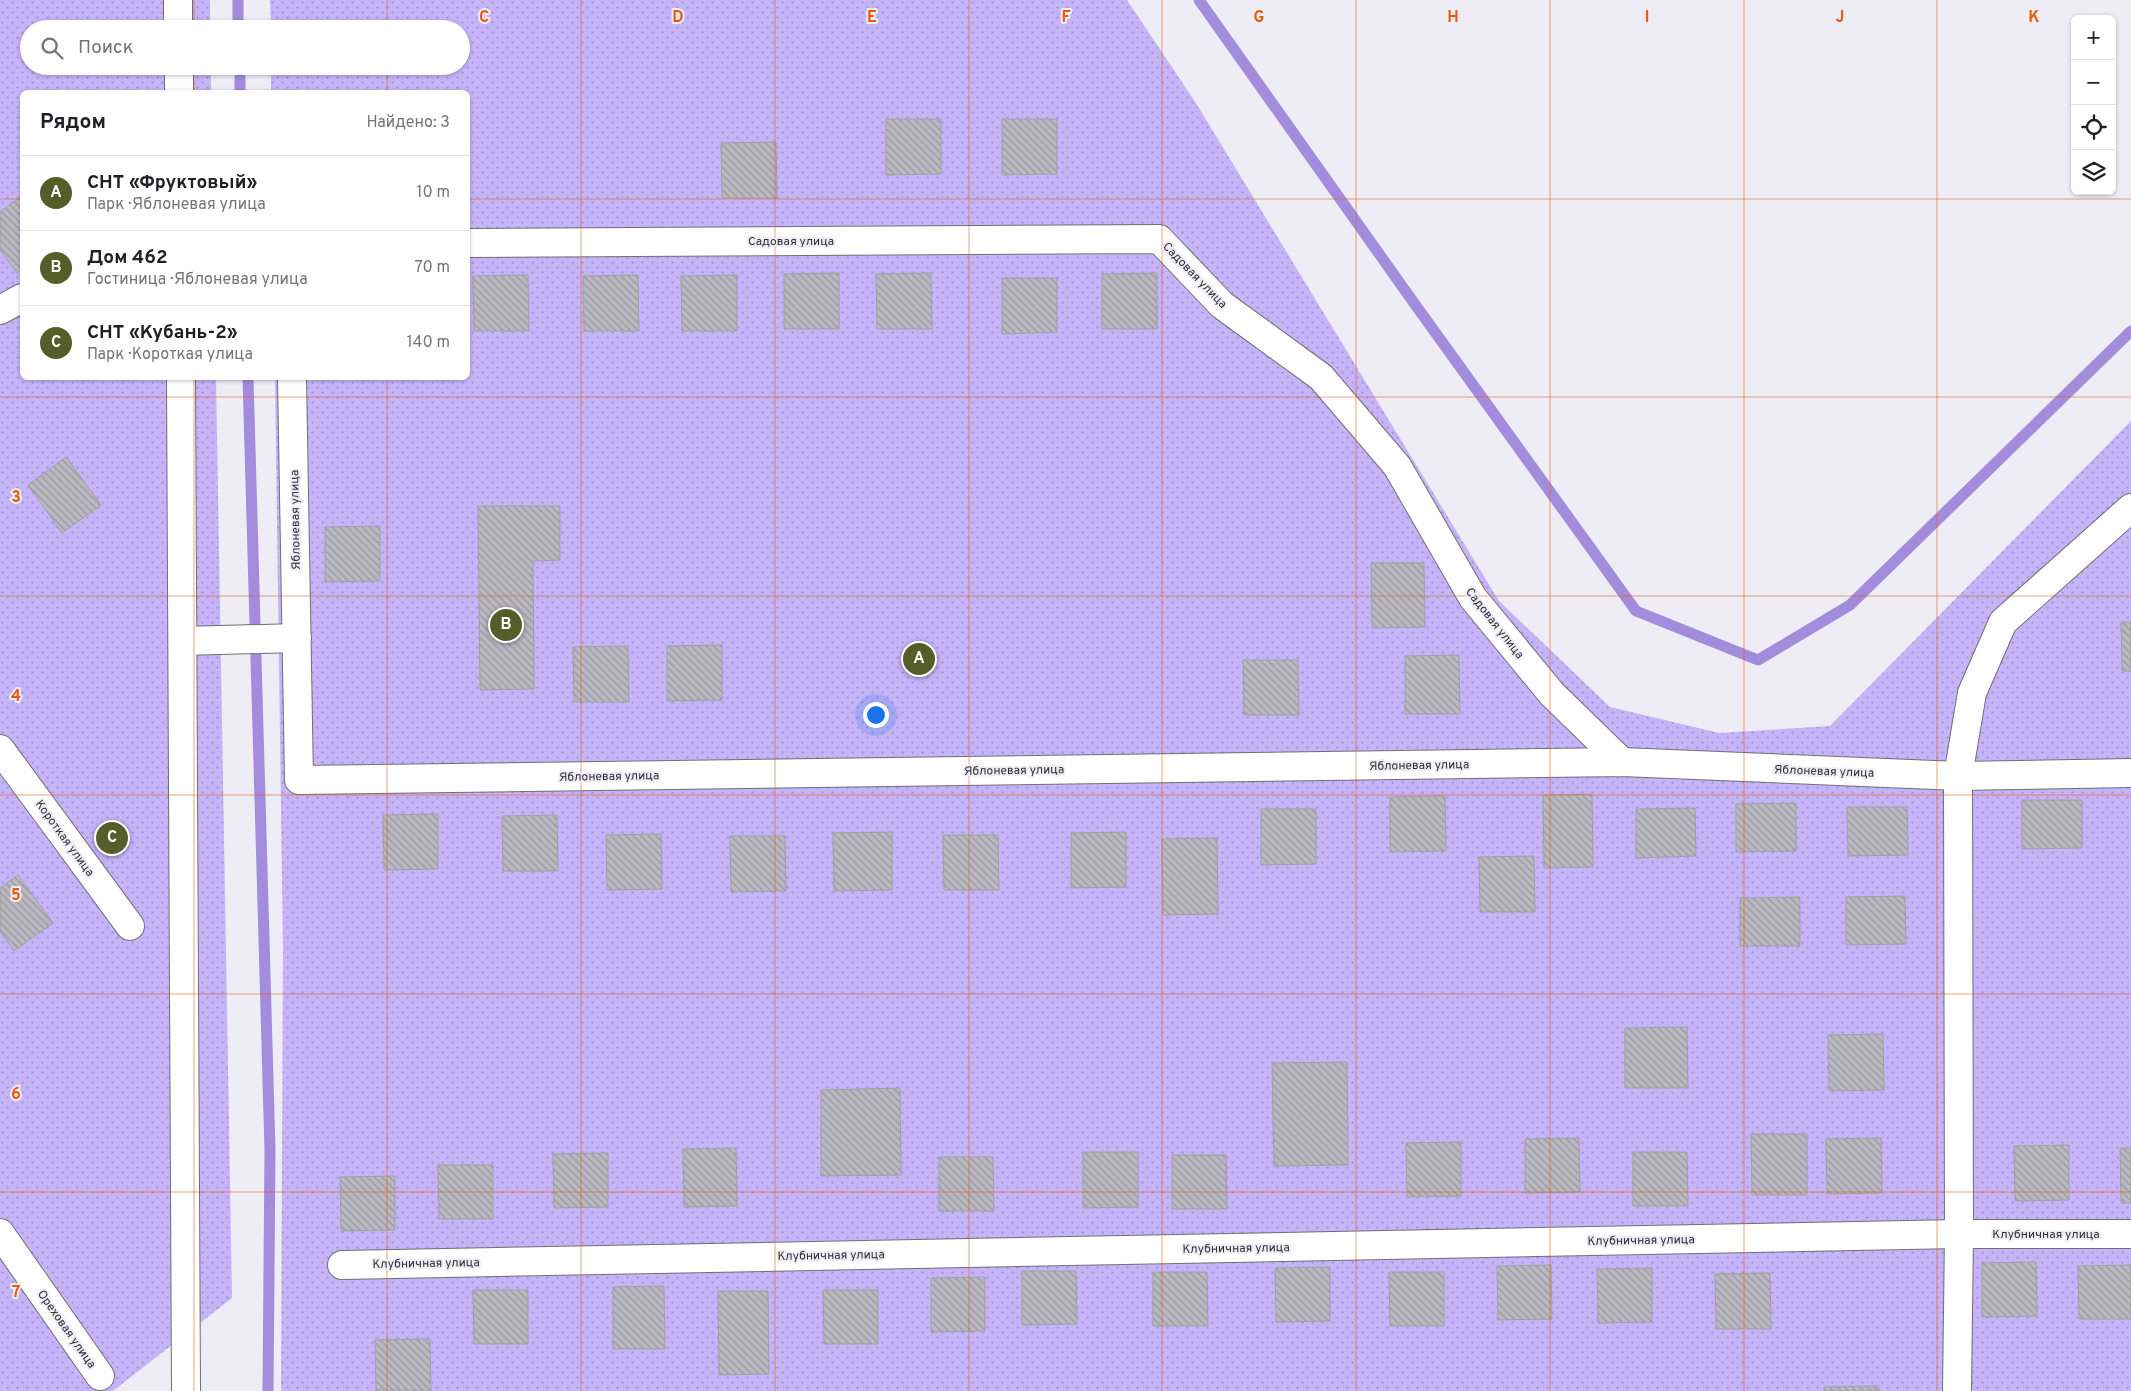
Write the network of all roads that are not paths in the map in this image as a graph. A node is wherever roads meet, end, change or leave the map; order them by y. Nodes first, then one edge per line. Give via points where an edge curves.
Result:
1 (178, 0) edge
2 (178, 20) edge
3 (178, 75) edge
4 (179, 90) edge
5 (470, 243) edge
6 (20, 299) edge
7 (0, 310) edge
8 (181, 380) edge
9 (292, 380) edge
10 (2131, 508) edge
11 (284, 638) junction
12 (183, 641) junction
13 (0, 750) edge
14 (1622, 762) junction
15 (2131, 773) edge
16 (1958, 776) junction
17 (130, 926) dead end
18 (0, 1233) edge
19 (1959, 1234) junction
20 (2131, 1234) edge
21 (342, 1265) dead end
22 (100, 1376) dead end
23 (186, 1391) edge
24 (1956, 1391) edge

1 - 2 street
3 - 4 street
5 - 14 street, Садовая улица via 1159,239 1222,305 1321,377 1397,466 1473,598 1552,694
6 - 7 street
8 - 12 street
9 - 11 street, Яблоневая улица
10 - 16 street via 2003,622 1972,693
11 - 12 street
11 - 14 street, Яблоневая улица via 299,780
12 - 23 street
13 - 17 street, Короткая улица
14 - 16 street, Яблоневая улица
15 - 16 street, Яблоневая улица
16 - 19 street
18 - 22 street, Ореховая улица
19 - 20 street, Клубничная улица
19 - 21 street, Клубничная улица
19 - 24 street

